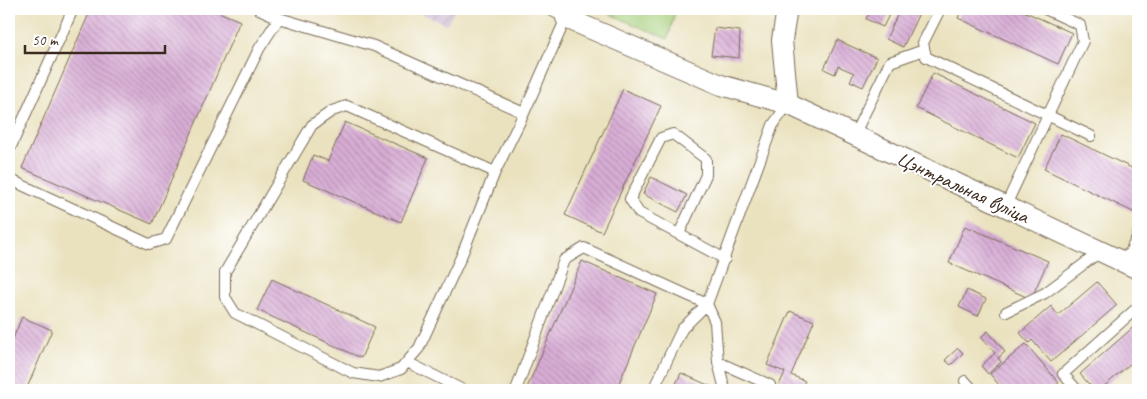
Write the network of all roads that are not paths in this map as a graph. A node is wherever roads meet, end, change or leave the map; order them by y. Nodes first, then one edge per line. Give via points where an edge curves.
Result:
1 (72, 9) edge
2 (259, 9) edge
3 (787, 9) edge
4 (940, 9) edge
5 (1046, 9) edge
6 (557, 13) edge
7 (279, 18) junction
8 (924, 50) junction
9 (788, 104) junction
10 (524, 113) junction
11 (1048, 115) junction
12 (854, 136) junction
13 (1092, 136) dead end
14 (9, 151) edge
15 (495, 172) junction
16 (9, 179) edge
17 (1005, 207) junction
18 (679, 234) junction
19 (1138, 235) edge
20 (1100, 252) junction
21 (725, 259) junction
22 (1132, 266) edge
23 (707, 304) junction
24 (1138, 307) edge
25 (1006, 312) dead end
26 (407, 362) junction
27 (718, 362) junction
28 (965, 381) dead end
29 (770, 385) dead end
30 (463, 390) edge
31 (516, 390) edge
32 (653, 390) edge
33 (725, 390) edge
34 (973, 390) edge
35 (1077, 390) edge

1 - 14 lane
2 - 7 lane
3 - 9 street via 782,40
4 - 8 lane via 923,43
5 - 11 lane via 1080,25 1083,41
6 - 9 street, Цэнтральная вуліца via 721,85
6 - 10 lane
7 - 10 lane via 374,46
7 - 16 lane via 259,49 166,239 149,244
8 - 11 lane via 926,56
8 - 12 lane via 890,62
9 - 12 street, Цэнтральная вуліца
9 - 21 lane via 773,125
10 - 15 lane
11 - 13 lane
11 - 17 lane
12 - 17 street, Цэнтральная вуліца
15 - 26 lane via 419,348
15 - 26 lane via 347,106 332,111 312,125 225,272 225,297 235,314 353,373 379,377 401,369
17 - 20 street, Цэнтральная вуліца
18 - 18 lane via 638,212 630,199 662,138 673,134 706,158 706,175
18 - 21 lane
19 - 22 lane
20 - 22 street, Цэнтральная вуліца
20 - 25 lane via 1045,293
21 - 23 lane
23 - 27 lane via 715,322
23 - 31 lane via 584,248 564,260
23 - 32 lane via 682,329
24 - 35 lane via 1063,374
26 - 30 lane
27 - 29 lane
27 - 33 lane
28 - 34 lane

